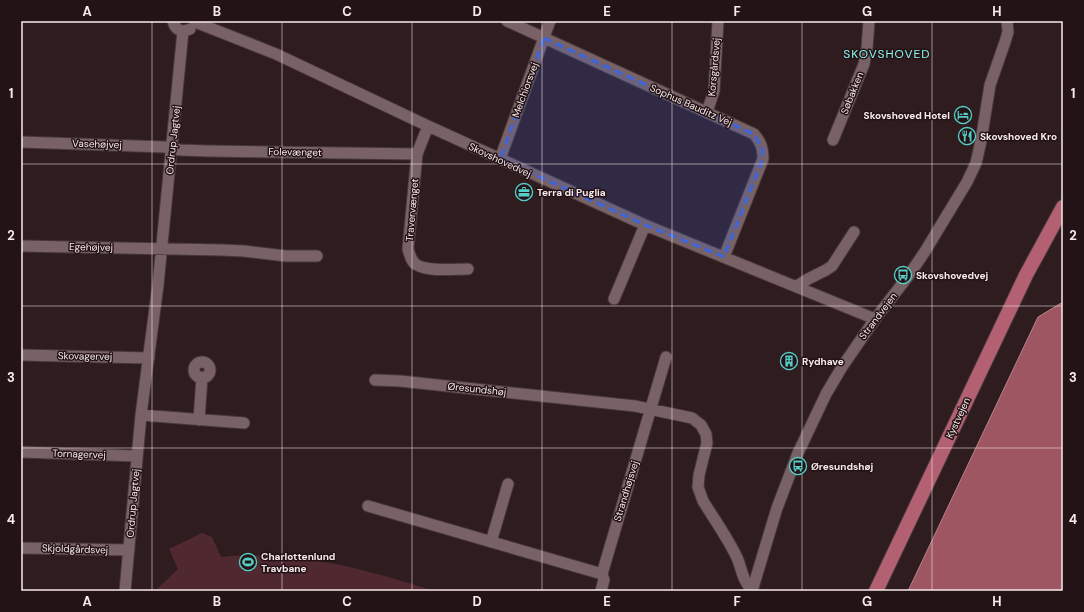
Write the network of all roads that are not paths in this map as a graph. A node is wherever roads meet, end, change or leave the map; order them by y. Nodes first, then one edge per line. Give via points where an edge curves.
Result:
1 (172, 21) edge
2 (507, 21) edge
3 (550, 21) edge
4 (718, 21) edge
5 (869, 21) edge
6 (1007, 21) edge
7 (195, 22) edge
8 (183, 31) junction
9 (544, 38) junction
10 (707, 112) junction
11 (428, 126) junction
12 (833, 140) dead end
13 (21, 142) edge
14 (172, 148) junction
15 (417, 154) junction
16 (500, 159) junction
17 (1063, 207) edge
18 (645, 225) junction
19 (854, 232) dead end
20 (21, 246) edge
21 (1043, 246) junction
22 (162, 249) junction
23 (317, 256) dead end
24 (724, 257) junction
25 (468, 269) dead end
26 (798, 286) junction
27 (614, 299) dead end
28 (875, 319) junction
29 (21, 354) edge
30 (149, 358) junction
31 (666, 358) dead end
32 (202, 377) dead end
33 (375, 380) dead end
34 (651, 409) junction
35 (142, 415) junction
36 (199, 420) junction
37 (244, 423) dead end
38 (21, 452) edge
39 (137, 456) junction
40 (508, 484) dead end
41 (368, 506) dead end
42 (492, 542) junction
43 (21, 548) edge
44 (129, 550) junction
45 (602, 574) junction
46 (752, 590) edge
47 (125, 591) edge
48 (601, 591) edge
49 (876, 591) edge
50 (885, 591) edge

1 - 8 street
2 - 9 street, Sophus Bauditz Vej
3 - 9 street, Melchiorsvej
4 - 10 street, Korsgårdsvej via 714,91
5 - 12 street, Søbakken via 868,48 864,64
6 - 28 street, Strandvejen via 1008,32 990,86 976,164 924,253
7 - 8 street via 191,29
7 - 11 street, Skovshovedvej via 276,54
8 - 14 street, Ordrup Jagtvej
9 - 10 street, Sophus Bauditz Vej
9 - 16 street, Melchiorsvej
10 - 24 street, Sophus Bauditz Vej via 754,134 763,149 763,159
11 - 15 street, Travervænget
11 - 16 street, Skovshovedvej
13 - 14 street, Vasehøjvej
14 - 15 street, Folevænget via 208,151
14 - 22 street, Ordrup Jagtvej
15 - 25 street, Travervænget via 408,249 411,258 416,265 428,268
16 - 18 street, Skovshovedvej
17 - 21 main road, Kystvejen
18 - 24 street, Skovshovedvej
18 - 27 street
19 - 26 street via 832,266
20 - 22 street, Egehøjvej
21 - 49 main road, Kystvejen via 1026,275
21 - 50 main road, Kystvejen via 1034,278
22 - 23 street
22 - 30 street, Ordrup Jagtvej
24 - 26 street, Skovshovedvej
26 - 28 street, Skovshovedvej
28 - 46 street, Strandvejen via 826,394 798,453 777,508
29 - 30 street, Skovagervej
30 - 35 street, Ordrup Jagtvej
31 - 34 street
32 - 36 street
33 - 34 street, Øresundshøj
34 - 45 street, Strandhøjsvej
34 - 46 street, Øresundshøj via 692,418 701,425 707,443 699,475 699,492 738,560 746,584
35 - 36 street
35 - 39 street, Ordrup Jagtvej
36 - 37 street
38 - 39 street, Tornagervej
39 - 44 street, Ordrup Jagtvej
40 - 42 street
41 - 42 street
42 - 45 street
43 - 44 street, Skjoldgårdsvej
44 - 47 street, Ordrup Jagtvej
45 - 48 street, Strandhøjsvej via 604,580

